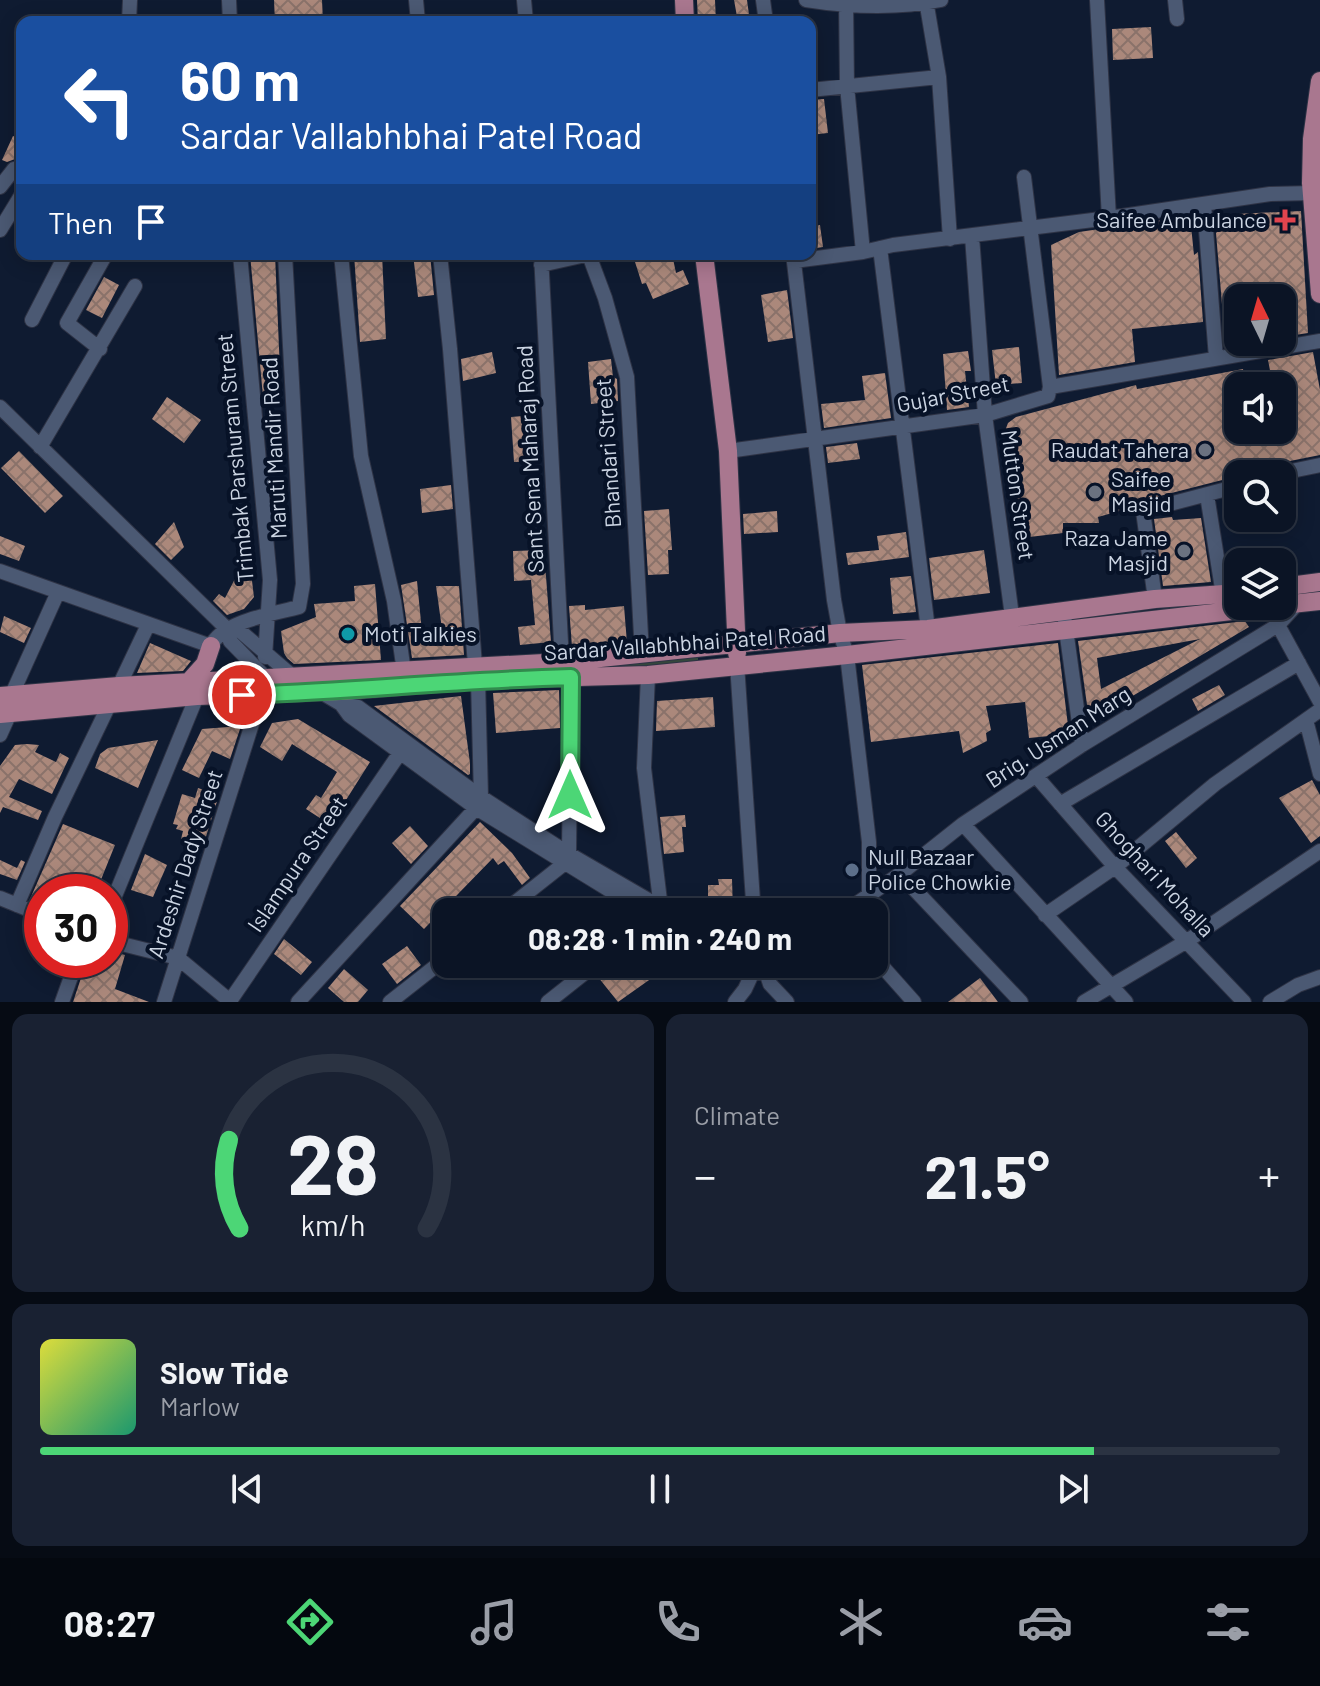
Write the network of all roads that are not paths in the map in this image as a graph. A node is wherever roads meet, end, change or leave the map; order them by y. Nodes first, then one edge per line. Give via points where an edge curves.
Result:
1 (806, 0) edge
2 (1097, 0) edge
3 (1175, 0) edge
4 (931, 1) edge
5 (846, 3) edge
6 (1177, 19) dead end
7 (939, 77) junction
8 (1320, 81) edge
9 (847, 86) junction
10 (816, 89) edge
11 (14, 169) dead end
12 (1024, 177) dead end
13 (0, 187) edge
14 (1312, 193) junction
15 (16, 204) edge
16 (1204, 204) junction
17 (1109, 218) junction
18 (1032, 228) junction
19 (0, 230) edge
20 (972, 236) junction
21 (950, 239) junction
22 (880, 248) junction
23 (863, 252) junction
24 (816, 256) edge
25 (63, 260) edge
26 (103, 260) edge
27 (241, 260) edge
28 (285, 260) edge
29 (342, 260) edge
30 (441, 260) edge
31 (541, 260) edge
32 (592, 260) edge
33 (705, 260) edge
34 (794, 260) edge
35 (135, 286) dead end
36 (1320, 294) edge
37 (32, 320) dead end
38 (1320, 341) edge
39 (100, 349) junction
40 (1216, 358) junction
41 (1050, 387) junction
42 (0, 407) edge
43 (985, 415) junction
44 (904, 426) junction
45 (815, 437) junction
46 (40, 447) junction
47 (728, 451) junction
48 (1320, 465) edge
49 (1296, 470) edge
50 (1224, 490) edge
51 (1207, 495) junction
52 (1224, 568) edge
53 (0, 571) edge
54 (1320, 582) edge
55 (1296, 585) edge
56 (58, 592) junction
57 (1224, 594) edge
58 (1155, 599) junction
59 (1320, 601) edge
60 (1296, 603) edge
61 (1063, 610) junction
62 (1224, 612) edge
63 (268, 616) junction
64 (1012, 616) junction
65 (1281, 620) edge
66 (148, 625) junction
67 (1278, 625) junction
68 (226, 628) junction
69 (928, 629) junction
70 (1066, 630) junction
71 (840, 633) junction
72 (736, 643) junction
73 (211, 646) junction
74 (265, 654) junction
75 (642, 654) junction
76 (847, 655) junction
77 (1299, 663) junction
78 (737, 664) junction
79 (566, 669) junction
80 (404, 672) junction
81 (476, 673) junction
82 (648, 675) junction
83 (292, 677) junction
84 (119, 686) junction
85 (264, 686) junction
86 (192, 690) junction
87 (318, 691) junction
88 (1320, 702) edge
89 (110, 703) junction
90 (6, 704) edge
91 (1320, 710) edge
92 (1306, 720) junction
93 (0, 735) edge
94 (1082, 745) junction
95 (403, 748) junction
96 (1320, 774) edge
97 (1036, 776) junction
98 (478, 803) junction
99 (1060, 804) junction
100 (963, 824) junction
101 (1320, 851) edge
102 (567, 858) junction
103 (1115, 867) junction
104 (123, 874) edge
105 (900, 874) junction
106 (869, 895) junction
107 (0, 898) edge
108 (520, 898) edge
109 (625, 898) edge
110 (639, 898) edge
111 (661, 898) edge
112 (753, 898) edge
113 (865, 898) edge
114 (17, 905) junction
115 (24, 908) edge
116 (1045, 915) junction
117 (1187, 941) junction
118 (128, 946) edge
119 (178, 958) junction
120 (432, 969) edge
121 (888, 973) edge
122 (1320, 977) edge
123 (71, 978) edge
124 (578, 978) edge
125 (754, 978) edge
126 (767, 978) edge
127 (1110, 987) junction
128 (62, 1002) edge
129 (164, 1002) edge
130 (231, 1002) edge
131 (298, 1002) edge
132 (390, 1002) edge
133 (548, 1002) edge
134 (735, 1002) edge
135 (787, 1002) edge
136 (914, 1002) edge
137 (1021, 1002) edge
138 (1084, 1002) edge
139 (1126, 1002) edge
140 (1244, 1002) edge
141 (1270, 1002) edge

1 - 5 street
2 - 17 street
3 - 6 street
4 - 5 street
4 - 7 street
5 - 9 street
7 - 9 street
7 - 21 street
8 - 14 main road
9 - 10 street
9 - 23 street
11 - 13 street
12 - 18 street
14 - 16 street
14 - 36 main road
15 - 19 street
16 - 17 street
16 - 40 street
17 - 18 street
18 - 20 street
18 - 41 street
20 - 21 street
20 - 43 street, Mutton Street
21 - 22 street
22 - 23 street
22 - 44 street
23 - 24 street
25 - 37 street
26 - 39 street via 67,323
27 - 63 street, Trimbak Parshuram Street via 270,580
28 - 63 street, Maruti Mandir Road via 303,584 299,607
29 - 80 street via 361,456 394,601
30 - 81 street
31 - 79 street, Sant Sena Maharaj Road
32 - 75 street, Bhandari Street via 627,377
33 - 47 main road
34 - 45 street
35 - 39 street
38 - 40 street, Gujar Street
39 - 46 street
40 - 41 street, Gujar Street
41 - 43 street, Gujar Street via 1048,396
42 - 46 street
43 - 44 street, Gujar Street
43 - 64 street, Mutton Street
44 - 45 street, Gujar Street
44 - 69 street
45 - 47 street, Gujar Street
45 - 71 street
46 - 68 street
47 - 72 main road
48 - 49 street
50 - 51 street
51 - 52 street
51 - 58 street via 1143,511
53 - 56 street
54 - 55 main road
56 - 66 street
56 - 90 street
57 - 58 main road, Sardar Vallabhbhai Patel Road
58 - 61 main road, Sardar Vallabhbhai Patel Road
59 - 60 main road
61 - 64 main road, Sardar Vallabhbhai Patel Road
61 - 70 street
62 - 70 main road, Sardar Vallabhbhai Patel Road
63 - 68 street
63 - 74 street, Trimbak Parshuram Street
64 - 69 main road, Sardar Vallabhbhai Patel Road
65 - 67 street, Brig. Usman Marg
66 - 73 street
66 - 84 street
67 - 77 street
67 - 94 street, Brig. Usman Marg
68 - 73 street
68 - 74 street via 240,631
68 - 85 street
69 - 71 main road, Sardar Vallabhbhai Patel Road
70 - 76 main road, Sardar Vallabhbhai Patel Road
70 - 94 street
71 - 72 main road, Sardar Vallabhbhai Patel Road
71 - 76 street
72 - 75 main road, Sardar Vallabhbhai Patel Road
72 - 78 main road
73 - 86 main road
74 - 83 street
74 - 85 street, Ardeshir Dady Street
75 - 79 main road, Sardar Vallabhbhai Patel Road
76 - 78 main road, Sardar Vallabhbhai Patel Road
76 - 106 street via 869,842
77 - 88 street
77 - 99 street
78 - 82 main road, Sardar Vallabhbhai Patel Road
78 - 112 street
79 - 81 main road, Sardar Vallabhbhai Patel Road
79 - 82 main road, Sardar Vallabhbhai Patel Road
79 - 102 street, Sant Sena Maharaj Road
80 - 81 main road, Sardar Vallabhbhai Patel Road
80 - 83 main road, Sardar Vallabhbhai Patel Road
81 - 87 main road, Sardar Vallabhbhai Patel Road
81 - 98 street
82 - 111 street via 644,768
83 - 85 main road, Sardar Vallabhbhai Patel Road
83 - 87 street
84 - 86 main road, Sardar Vallabhbhai Patel Road
84 - 90 main road, Sardar Vallabhbhai Patel Road
85 - 86 main road, Sardar Vallabhbhai Patel Road
85 - 87 main road, Sardar Vallabhbhai Patel Road
85 - 119 street, Ardeshir Dady Street
86 - 89 main road, Sardar Vallabhbhai Patel Road
86 - 104 street
87 - 95 street
89 - 90 main road, Sardar Vallabhbhai Patel Road
89 - 114 street
90 - 93 street
91 - 92 street
92 - 96 street
92 - 103 street via 1215,784
94 - 97 street, Brig. Usman Marg
95 - 98 street
95 - 130 street, Islampura Street
97 - 99 street, Ghoghari Mohalla
97 - 100 street, Brig. Usman Marg
98 - 102 street
98 - 131 street
99 - 103 street, Ghoghari Mohalla
100 - 105 street, Brig. Usman Marg
100 - 116 street
101 - 117 street
102 - 108 street
102 - 109 street
102 - 110 street
103 - 116 street
103 - 117 street, Ghoghari Mohalla
105 - 106 street, Brig. Usman Marg
105 - 137 street
106 - 113 street, Brig. Usman Marg
107 - 114 street
114 - 115 street
116 - 127 street
117 - 127 street
117 - 140 street, Ghoghari Mohalla
118 - 119 street
119 - 129 street, Ardeshir Dady Street
119 - 130 street
120 - 132 street
121 - 136 street
122 - 141 street
123 - 128 street
124 - 133 street
125 - 134 street
126 - 135 street
127 - 138 street
127 - 139 street

